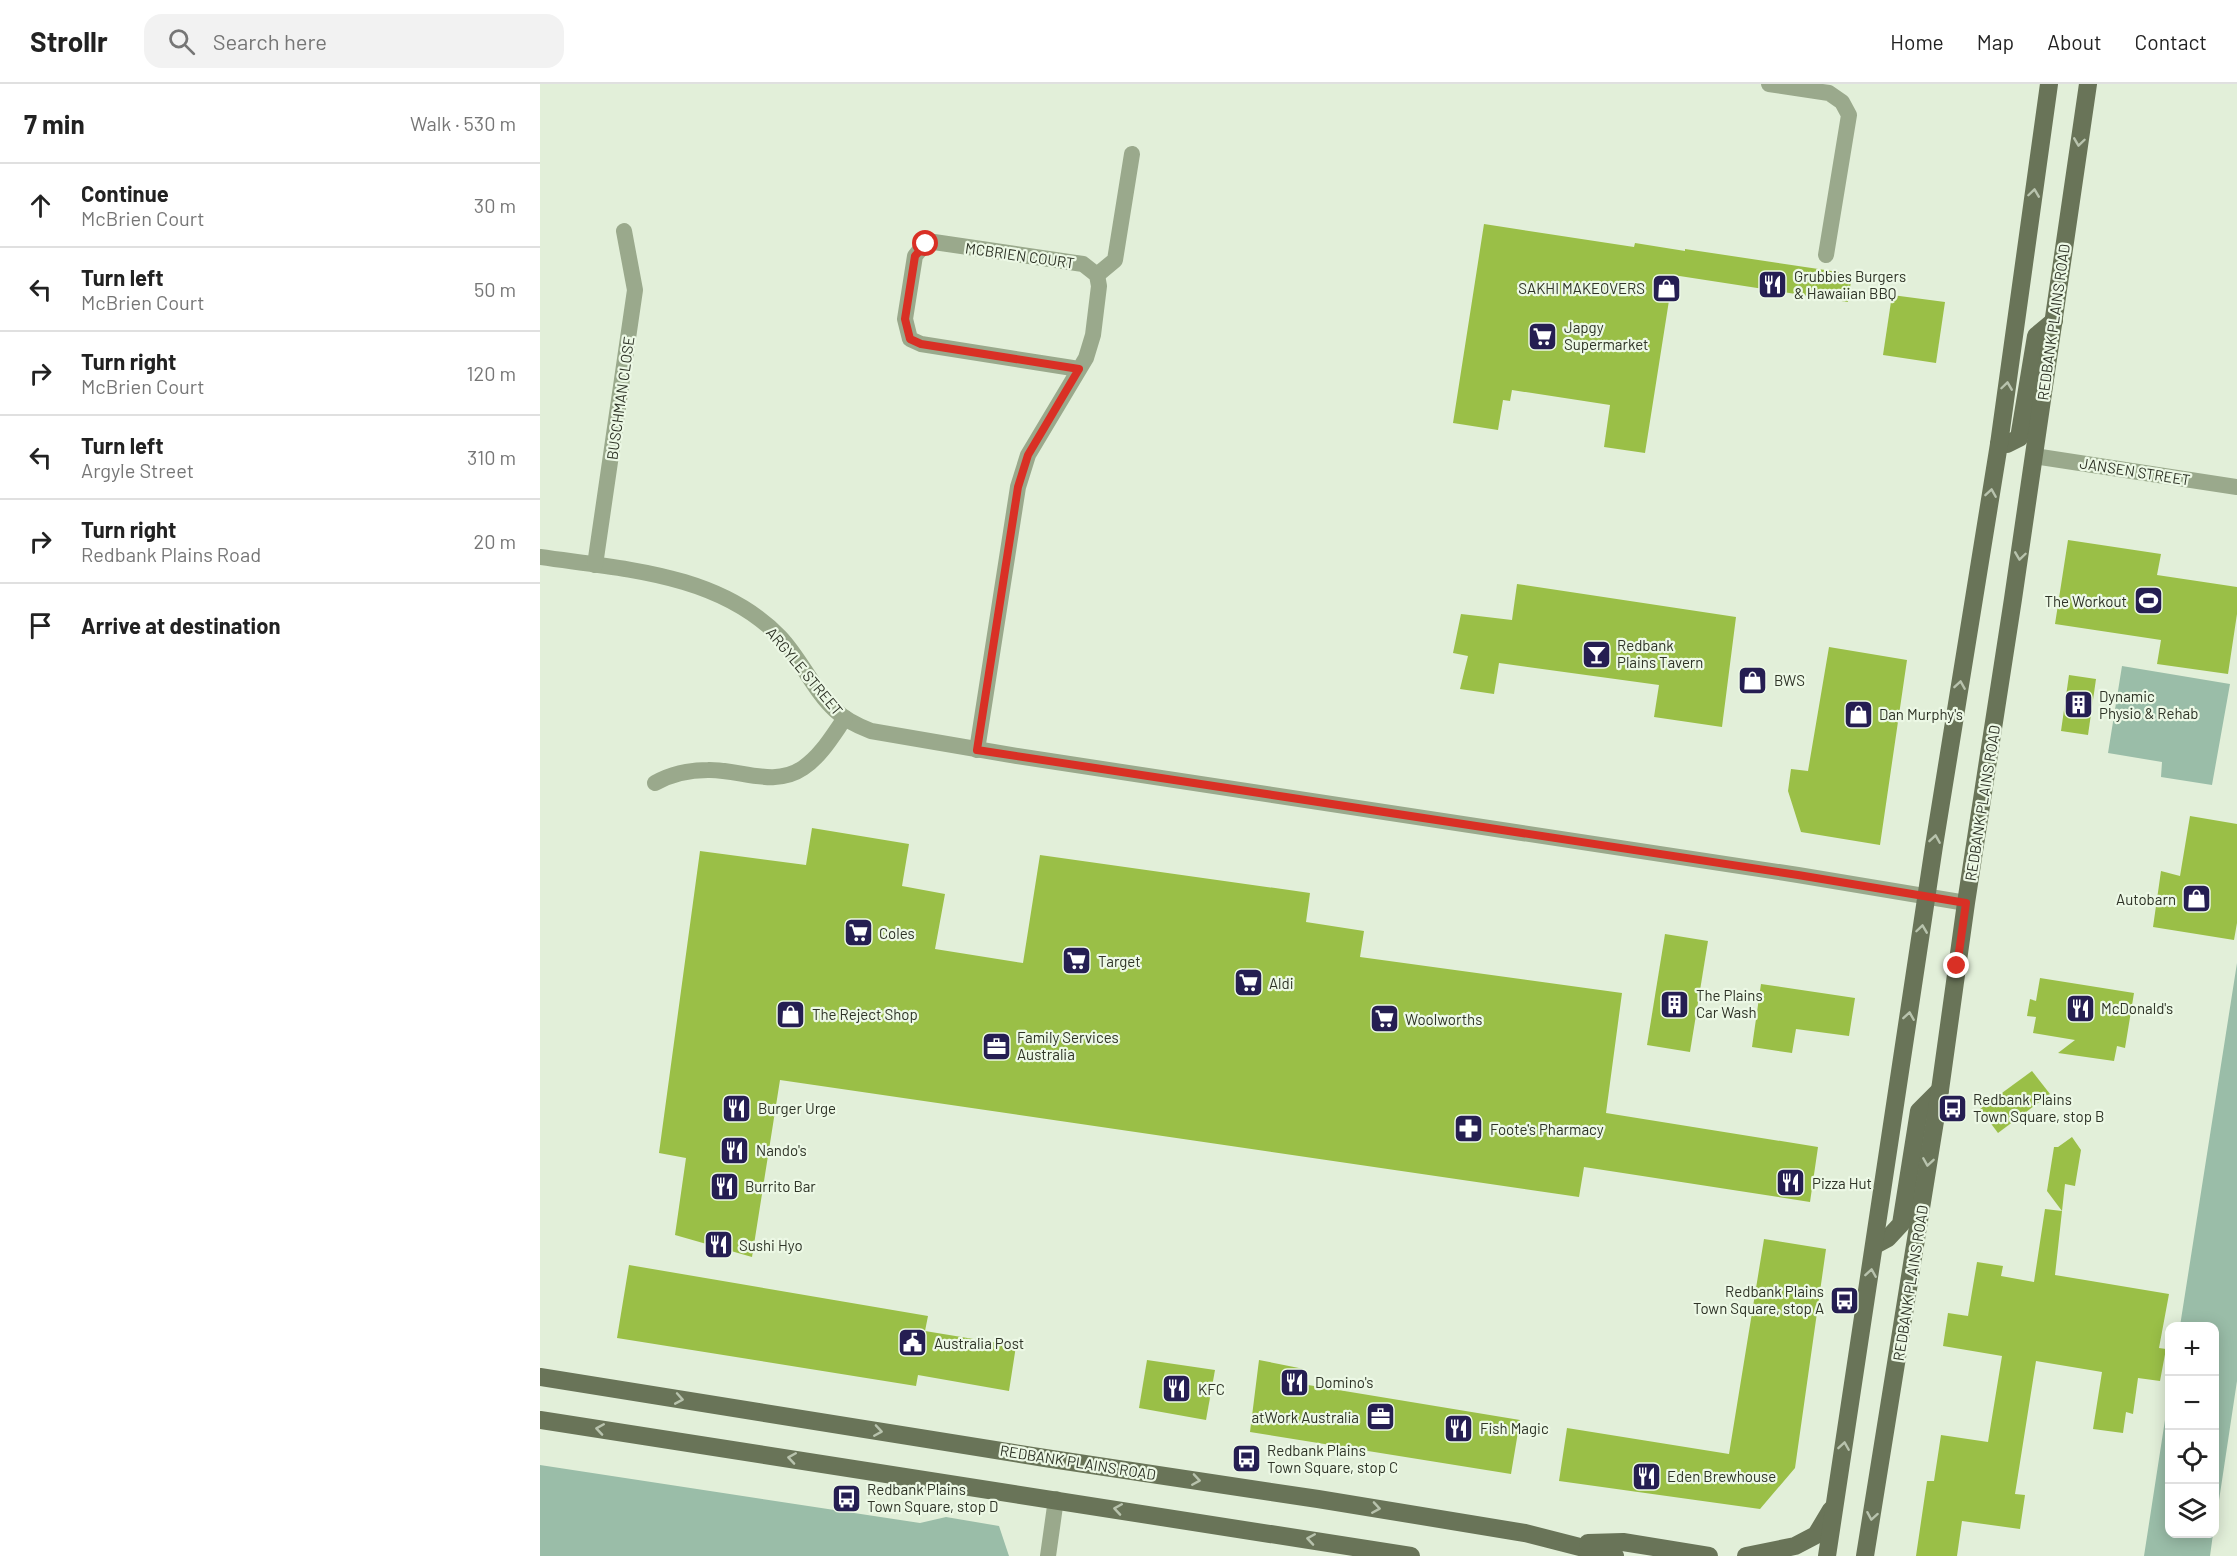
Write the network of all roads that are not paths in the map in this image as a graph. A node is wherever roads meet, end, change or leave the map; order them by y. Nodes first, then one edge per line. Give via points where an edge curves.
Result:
1 (1769, 84) edge
2 (2049, 84) edge
3 (2088, 84) edge
4 (1132, 154) dead end
5 (624, 231) dead end
6 (1826, 255) dead end
7 (1097, 274) junction
8 (2054, 321) junction
9 (1079, 369) junction
10 (1999, 444) junction
11 (2034, 456) junction
12 (2237, 487) edge
13 (540, 556) edge
14 (595, 565) junction
15 (845, 718) junction
16 (977, 750) junction
17 (655, 783) dead end
18 (1926, 897) junction
19 (1966, 903) junction
20 (1940, 1090) junction
21 (1875, 1245) junction
22 (540, 1377) edge
23 (540, 1420) edge
24 (1056, 1499) junction
25 (1835, 1504) junction
26 (1565, 1545) junction
27 (1048, 1556) edge
28 (1411, 1556) edge
29 (1615, 1556) edge
30 (1709, 1556) edge
31 (1746, 1556) edge
32 (1827, 1556) edge
33 (1865, 1556) edge

1 - 6 street via 1829,93 1842,102 1849,115
10 -> 2 main road
3 -> 8 main road, REDBANK PLAINS ROAD
4 - 7 street via 1115,260
5 - 14 street, BUSCHMAN CLOSE via 635,290
7 - 9 street via 1100,286 1093,335
7 - 9 street, MCBRIEN COURT via 1083,264 934,242 926,244 915,256 905,319 910,339 921,344
8 - 10 main road via 2036,336 2019,438
8 - 11 main road, REDBANK PLAINS ROAD
9 - 16 street via 1028,455 1018,487
18 -> 10 main road
11 - 12 street, JANSEN STREET
11 -> 19 main road, REDBANK PLAINS ROAD
13 - 14 street, ARGYLE STREET
14 - 15 street, ARGYLE STREET via 692,584 749,613 778,635 827,701
15 - 16 street, ARGYLE STREET via 870,731
15 - 17 street via 803,768 777,778 709,770 669,775
16 - 18 street, ARGYLE STREET
18 - 19 street, ARGYLE STREET
21 -> 18 main road
19 - 20 main road, REDBANK PLAINS ROAD
20 - 21 main road via 1919,1111 1901,1224
20 -> 33 main road, REDBANK PLAINS ROAD
25 -> 21 main road
22 -> 26 main road, REDBANK PLAINS ROAD via 1318,1498 1525,1533
24 -> 23 main road
24 - 27 street
28 -> 24 main road
25 - 31 main road via 1816,1535 1795,1546
25 - 32 main road
26 - 29 main road, REDBANK PLAINS ROAD
26 - 30 main road via 1623,1542

